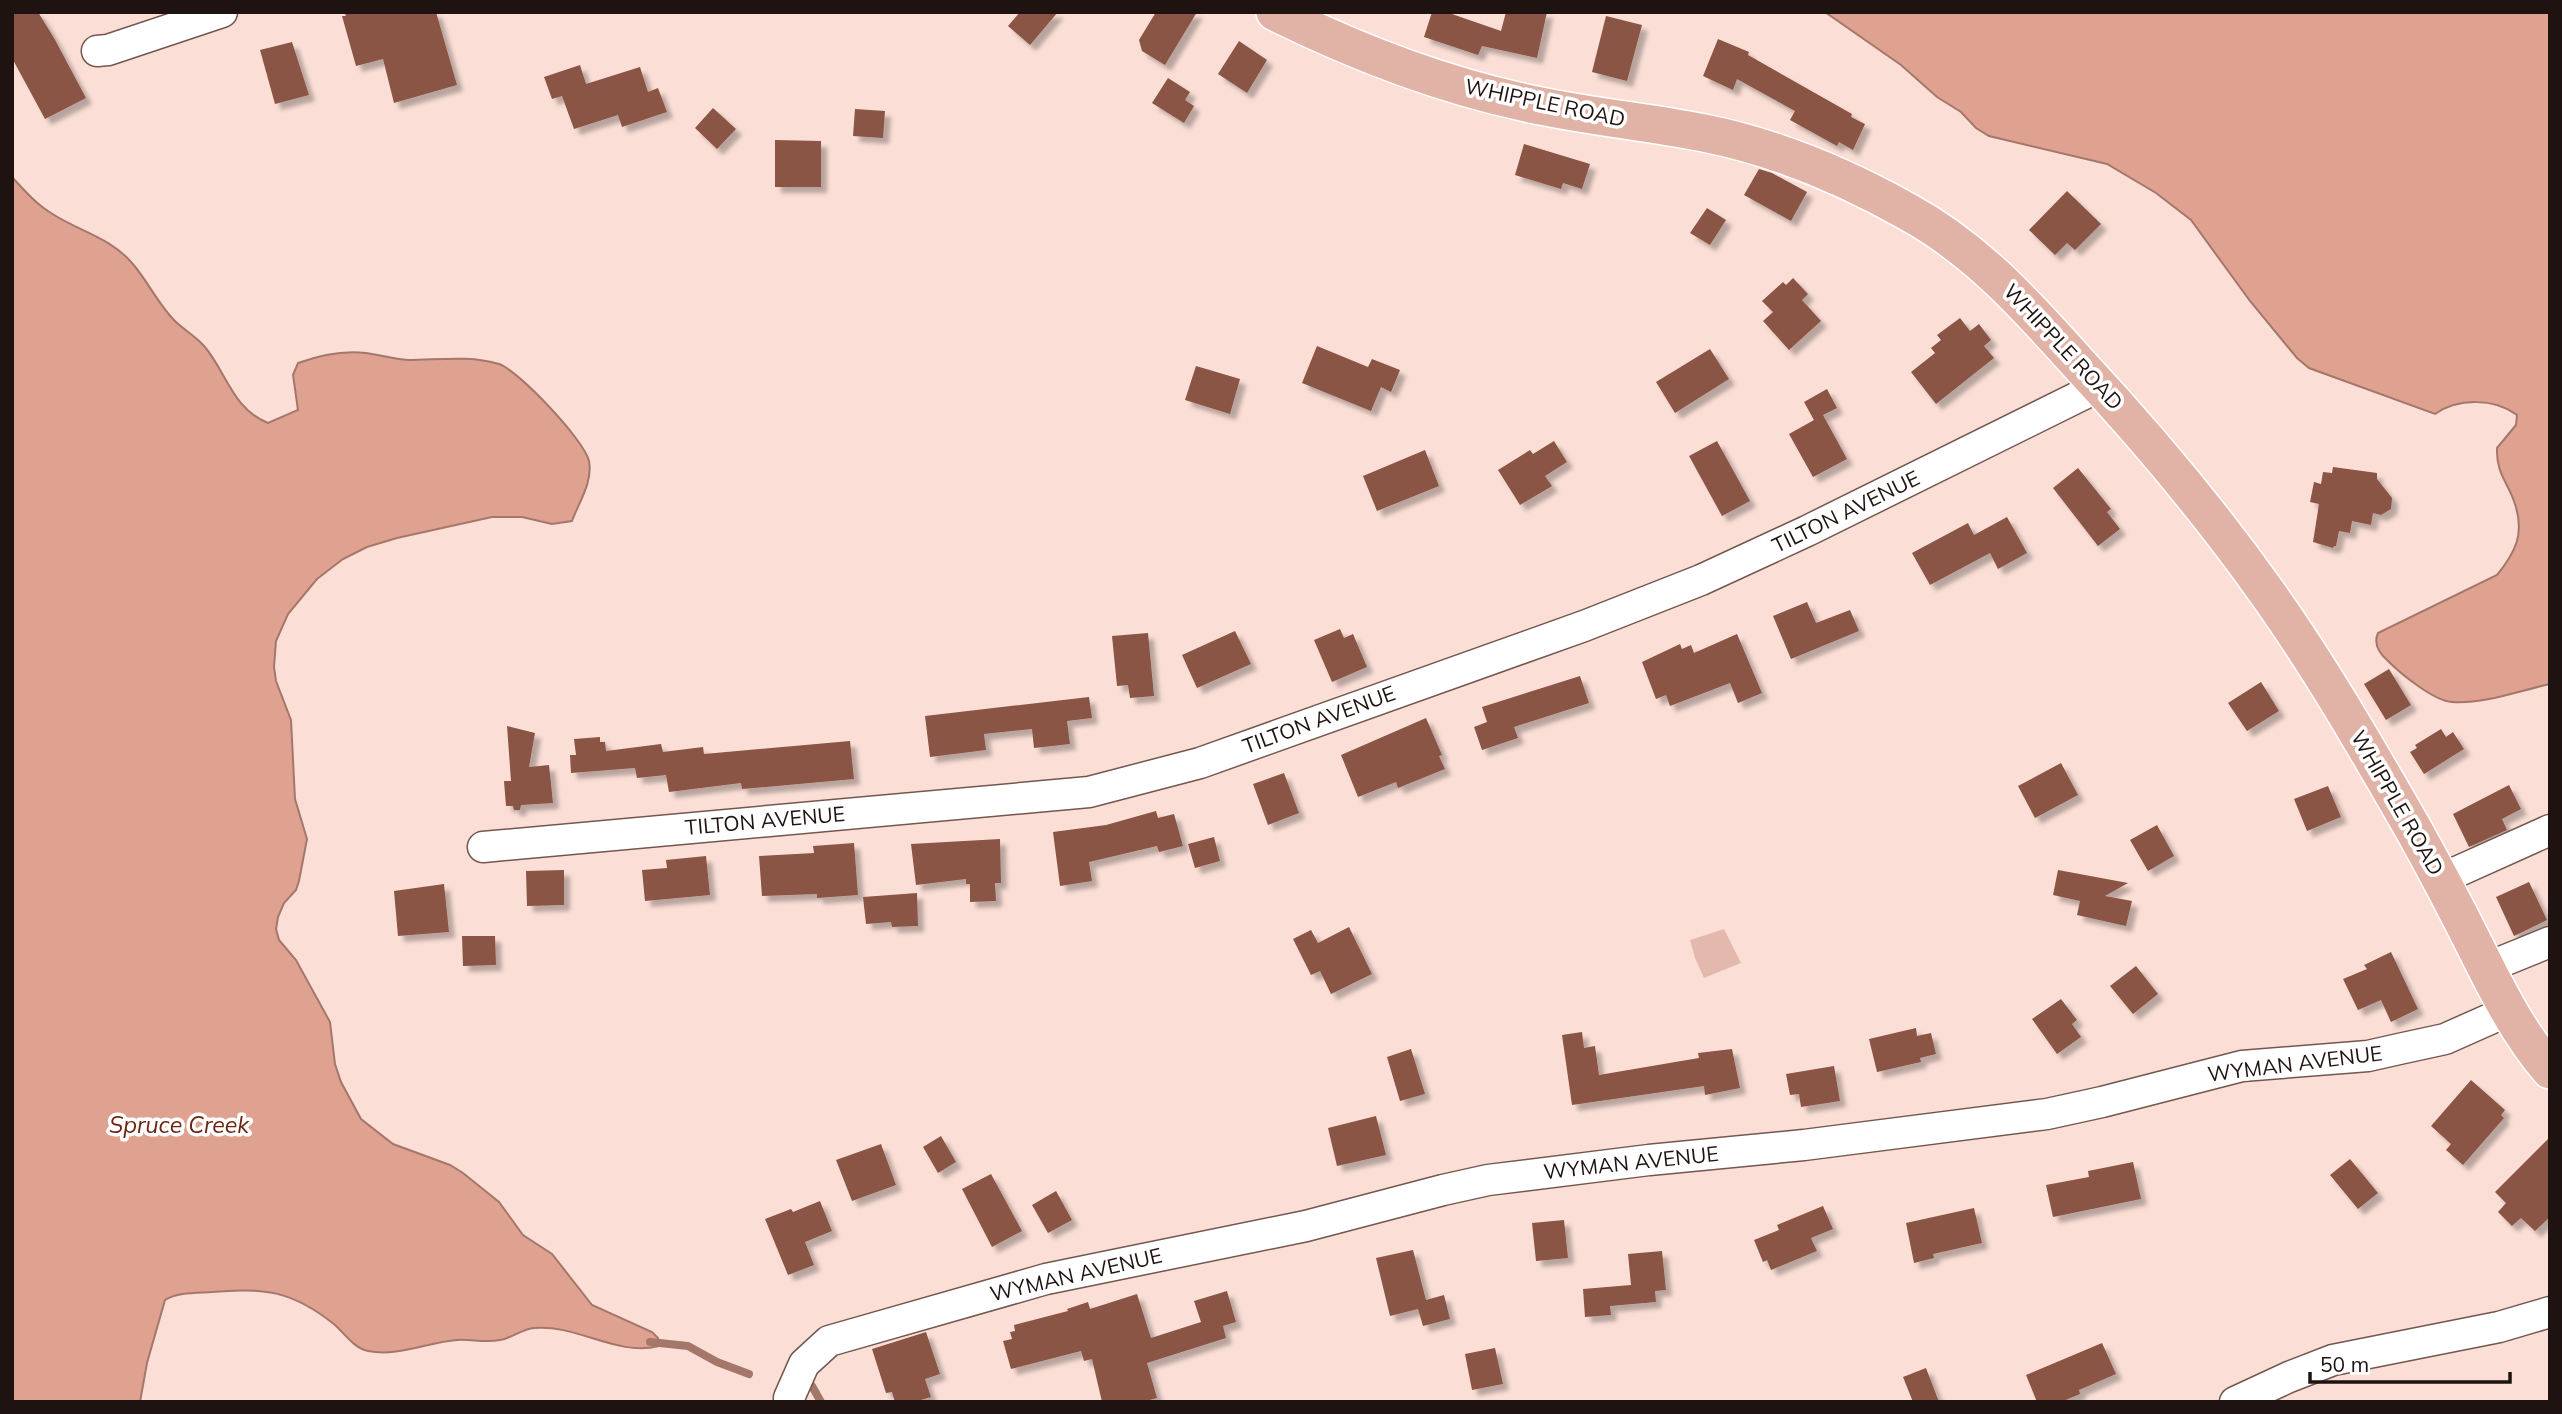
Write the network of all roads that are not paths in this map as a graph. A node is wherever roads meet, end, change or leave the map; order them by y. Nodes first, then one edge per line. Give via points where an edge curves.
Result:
1 (222, 12) edge
2 (1275, 12) edge
3 (97, 51) dead end
4 (2100, 386) junction
5 (2550, 830) edge
6 (483, 847) dead end
7 (2441, 879) junction
8 (2550, 942) edge
9 (2486, 968) junction
10 (2508, 1011) junction
11 (2550, 1070) edge
12 (2550, 1312) edge
13 (790, 1400) edge
14 (2235, 1402) edge

1 - 3 street
2 - 4 main road, WHIPPLE ROAD via 1427,76 1519,102 1707,134 1809,166 1879,197 1939,230 1977,259
4 - 6 street, TILTON AVENUE via 1693,583 1200,763 1089,792
4 - 7 main road, WHIPPLE ROAD via 2186,485 2269,595 2358,734
5 - 7 street
7 - 9 main road, WHIPPLE ROAD
8 - 9 street
9 - 10 main road, WHIPPLE ROAD
10 - 11 main road, WHIPPLE ROAD
10 - 13 street, WYMAN AVENUE via 2445,1039 2368,1056 2242,1066 2102,1102 2011,1119 1488,1180 1306,1226 1046,1279 829,1341 804,1364
12 - 14 street via 2487,1330 2333,1360

